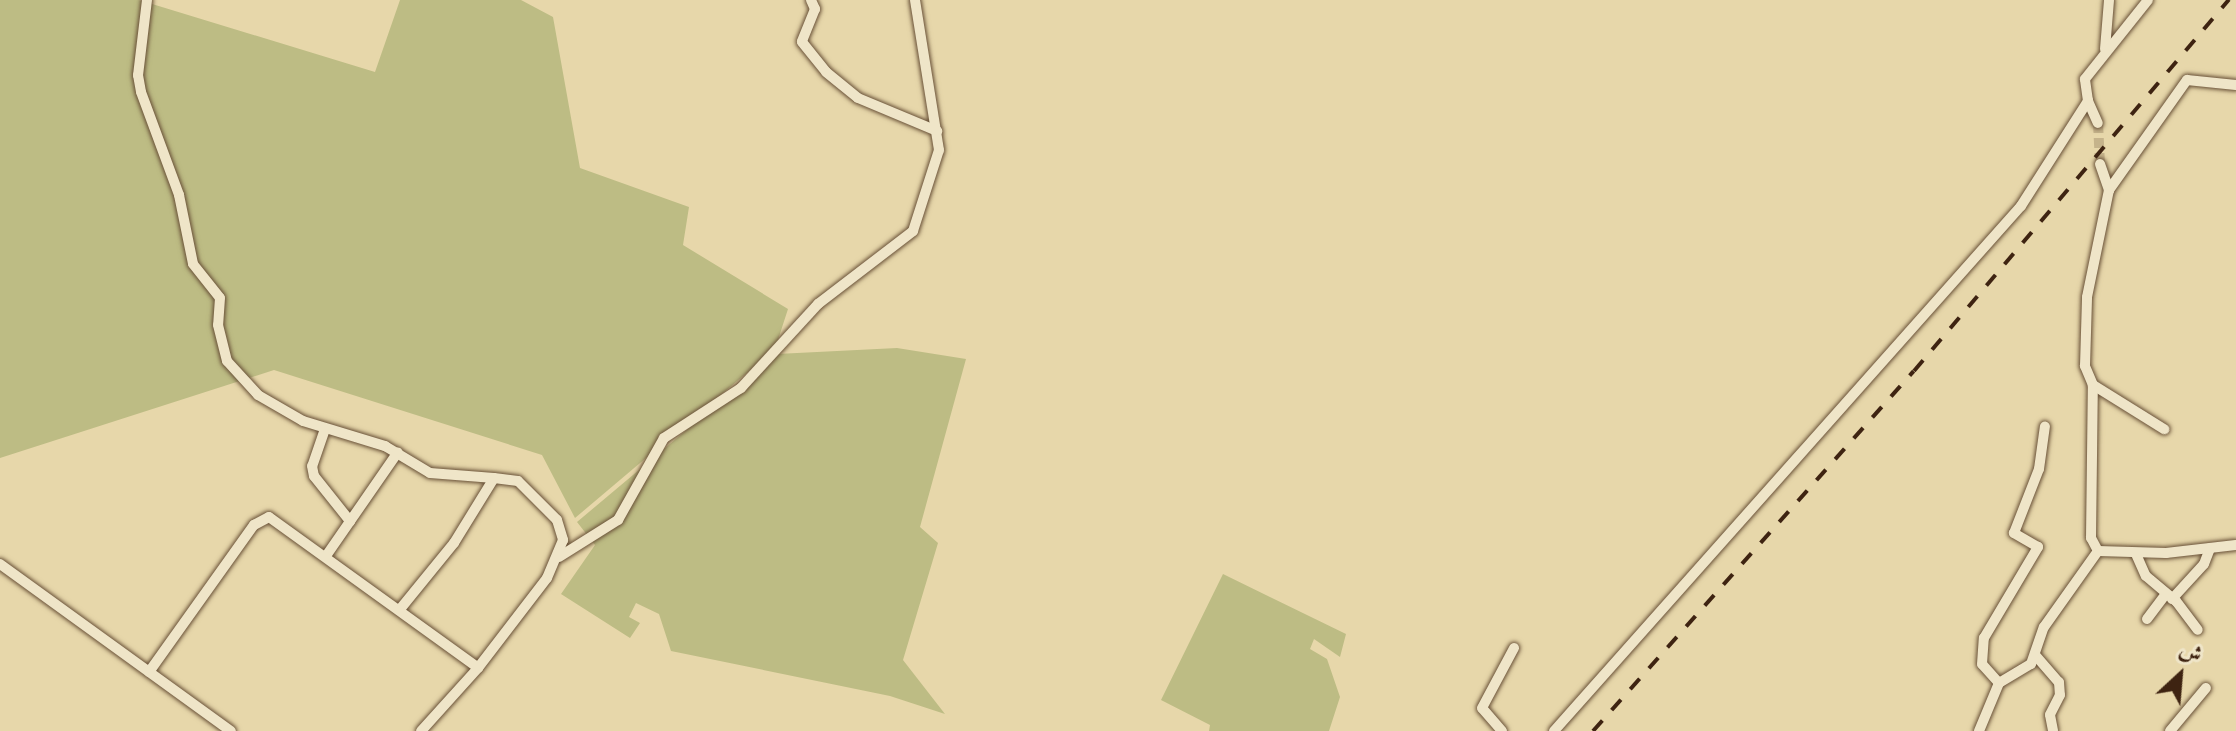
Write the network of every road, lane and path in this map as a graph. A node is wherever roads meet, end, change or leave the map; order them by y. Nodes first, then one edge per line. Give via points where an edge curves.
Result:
1 (147, 0) edge
2 (811, 0) edge
3 (915, 0) edge
4 (2109, 0) edge
5 (2148, 0) edge
6 (2105, 49) junction
7 (2236, 85) edge
8 (2088, 101) junction
9 (2098, 123) tunnel mouth
10 (937, 131) junction
11 (2100, 164) tunnel mouth
12 (2109, 190) junction
13 (2093, 385) junction
14 (2045, 426) dead end
15 (325, 429) junction
16 (2164, 429) dead end
17 (398, 452) junction
18 (494, 478) junction
19 (350, 521) junction
20 (2236, 545) edge
21 (2210, 548) junction
22 (2098, 551) junction
23 (2136, 554) junction
24 (326, 556) junction
25 (559, 557) junction
26 (0, 564) edge
27 (2168, 597) junction
28 (401, 608) junction
29 (2147, 619) dead end
30 (2198, 630) dead end
31 (1514, 648) dead end
32 (2036, 656) junction
33 (478, 668) junction
34 (149, 672) junction
35 (1999, 683) junction
36 (2206, 688) dead end
37 (231, 731) edge
38 (421, 731) edge
39 (1502, 731) edge
40 (1554, 731) edge
41 (1979, 731) edge
42 (2053, 731) edge
43 (2170, 731) edge

1 - 15 street via 138,75 141,92 179,195 193,264 220,298 218,325 227,361 258,395
2 - 10 street via 815,9 802,42 826,72 858,98
3 - 10 street
4 - 6 street
5 - 6 street
6 - 8 street via 2085,79
7 - 12 street via 2187,80
8 - 9 street
8 - 40 street via 2021,206
10 - 25 street via 935,172 920,221 906,239 818,304 741,388 664,438 618,520
11 - 12 street
12 - 13 street via 2087,297 2085,366
13 - 16 street
13 - 22 street via 2091,538
14 - 35 street via 2039,469 2014,533 2037,549 1984,638 1981,655
15 - 17 street
15 - 19 street via 312,466 314,476
17 - 18 street via 430,473
17 - 19 street
18 - 25 street via 518,481 557,520 563,540
18 - 28 street via 454,543
19 - 24 street
20 - 21 street
21 - 23 street
21 - 27 street via 2204,564
22 - 23 street
22 - 32 street via 2044,627
23 - 27 street via 2142,571
24 - 28 street
24 - 34 street via 269,517 261,517
25 - 33 street
26 - 34 street
27 - 29 street
27 - 30 street
28 - 33 street
31 - 39 street via 1482,708
32 - 35 street via 2024,671
32 - 42 street via 2059,682 2060,695 2050,715
33 - 38 street
34 - 37 street
35 - 41 street
36 - 43 street

